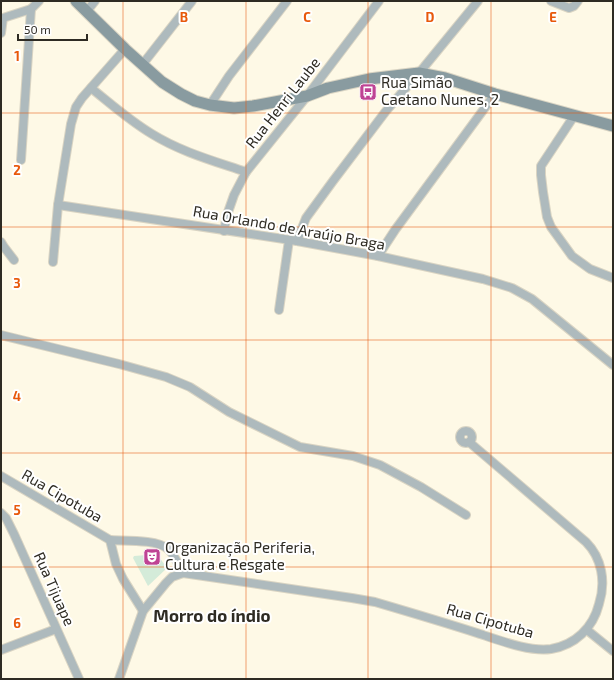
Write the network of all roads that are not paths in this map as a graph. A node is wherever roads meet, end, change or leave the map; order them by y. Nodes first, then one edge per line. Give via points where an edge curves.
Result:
1 (39, 1) edge
2 (76, 1) edge
3 (95, 1) edge
4 (192, 1) edge
5 (287, 1) edge
6 (379, 1) edge
7 (478, 1) edge
8 (551, 1) edge
9 (578, 1) edge
10 (31, 9) junction
11 (87, 11) junction
12 (2, 17) edge
13 (1, 33) edge
14 (124, 49) junction
15 (142, 65) junction
16 (419, 73) junction
17 (91, 88) junction
18 (495, 94) junction
19 (307, 96) junction
20 (210, 105) junction
21 (574, 116) junction
22 (612, 123) edge
23 (21, 160) dead end
24 (246, 172) junction
25 (58, 205) junction
26 (224, 231) junction
27 (293, 241) junction
28 (1, 242) edge
29 (378, 256) junction
30 (14, 260) dead end
31 (54, 262) dead end
32 (613, 278) edge
33 (279, 310) dead end
34 (1, 335) edge
35 (613, 365) edge
36 (469, 442) dead end
37 (1, 476) edge
38 (1, 513) edge
39 (466, 515) dead end
40 (110, 540) junction
41 (183, 573) junction
42 (143, 611) junction
43 (56, 629) junction
44 (587, 630) junction
45 (1, 650) edge
46 (613, 651) edge
47 (78, 679) edge
48 (119, 679) edge

1 - 10 street
2 - 11 main road
3 - 11 street
4 - 15 street
5 - 20 street
6 - 19 street, Rua Henri Laube
7 - 16 street
8 - 9 street via 569,8
10 - 12 street
10 - 23 street
11 - 14 main road
12 - 13 street
14 - 15 main road
14 - 17 street
15 - 20 main road via 181,94
16 - 18 main road via 445,78
16 - 19 main road via 369,79 328,88
16 - 27 street via 386,111 333,181
17 - 24 street via 152,134 185,150
17 - 25 street via 76,107 71,124
18 - 21 main road
18 - 29 street
19 - 20 main road via 284,102 234,108
19 - 24 street, Rua Henri Laube
21 - 22 main road
21 - 32 street via 541,166 540,175 547,217 551,227 572,256 590,269
24 - 26 street, Rua Henri Laube via 234,195
25 - 26 street, Rua Orlando de Araújo Braga
25 - 31 street
26 - 27 street, Rua Orlando de Araújo Braga
27 - 29 street, Rua Orlando de Araújo Braga
27 - 33 street
28 - 30 street
29 - 35 street, Rua Orlando de Araújo Braga via 482,278 512,288 537,303
34 - 39 street via 166,376 190,387 229,412 300,447 353,456 380,465
36 - 44 street, Rua Cipotuba via 592,548 602,573 603,587 599,605
37 - 40 street, Rua Cipotuba
38 - 43 street, Rua Tijuape via 14,534
40 - 41 street, Rua Cipotuba via 147,542 164,546 170,550
40 - 42 street, Rua Cipotuba via 116,564
41 - 42 street via 172,577
41 - 44 street, Rua Cipotuba via 367,601 535,649 566,644
42 - 48 street
43 - 45 street
43 - 47 street, Rua Tijuape
44 - 46 street

